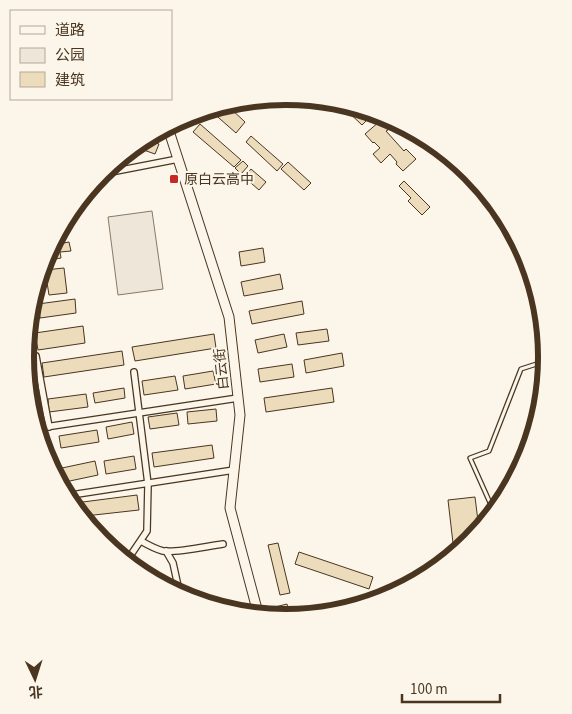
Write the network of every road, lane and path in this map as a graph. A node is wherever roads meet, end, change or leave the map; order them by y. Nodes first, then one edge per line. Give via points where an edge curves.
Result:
1 (170, 133) edge
2 (178, 159) junction
3 (116, 171) edge
4 (36, 356) dead end
5 (538, 364) edge
6 (134, 372) dead end
7 (238, 398) junction
8 (139, 414) junction
9 (44, 427) edge
10 (48, 427) junction
11 (234, 470) junction
12 (148, 484) junction
13 (74, 494) edge
14 (491, 504) edge
15 (141, 541) junction
16 (223, 544) dead end
17 (166, 551) junction
18 (131, 556) edge
19 (178, 585) edge
20 (257, 607) edge

1 - 2 main road, 白云街
2 - 3 street
2 - 7 main road, 白云街 via 229,317
4 - 10 street
5 - 14 lane via 521,369 489,451 470,458
6 - 8 street
7 - 8 street
7 - 11 main road, 白云街 via 240,415
8 - 10 street
8 - 12 street
9 - 10 street
11 - 12 street
11 - 20 main road, 白云街 via 230,508
12 - 13 street
12 - 15 street via 147,531
15 - 17 street
15 - 18 street
16 - 17 street
17 - 19 street via 173,563

